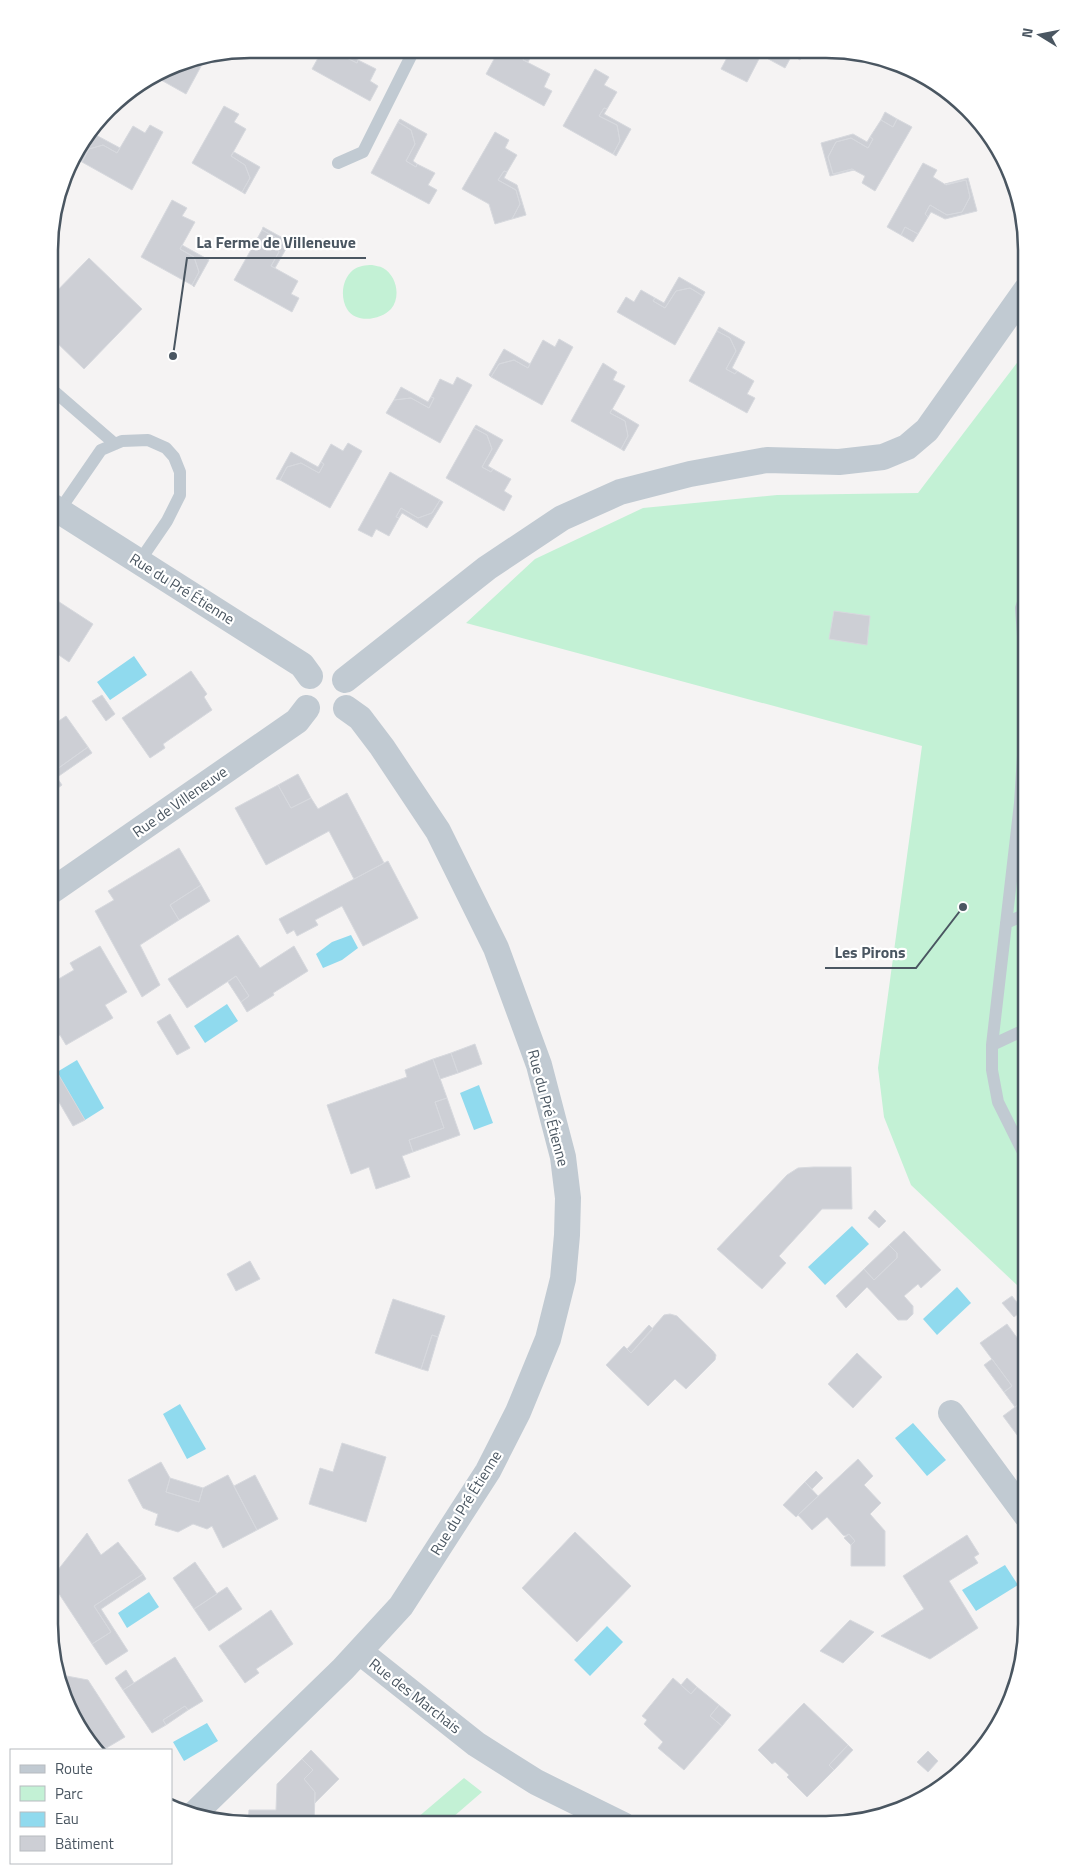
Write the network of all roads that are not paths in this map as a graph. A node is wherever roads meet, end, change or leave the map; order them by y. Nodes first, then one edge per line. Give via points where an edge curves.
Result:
1 (410, 58) edge
2 (338, 163) dead end
3 (1018, 301) edge
4 (58, 395) edge
5 (115, 444) junction
6 (58, 504) edge
7 (58, 510) edge
8 (139, 562) junction
9 (310, 676) junction
10 (345, 680) junction
11 (306, 708) junction
12 (346, 708) junction
13 (1018, 838) edge
14 (58, 886) edge
15 (1018, 918) edge
16 (1006, 923) junction
17 (1018, 1033) edge
18 (992, 1045) junction
19 (1018, 1141) edge
20 (951, 1413) dead end
21 (1018, 1503) edge
22 (360, 1652) junction
23 (198, 1809) edge
24 (605, 1816) edge

1 - 2 lane via 363,152
3 - 10 street via 927,430 907,447 884,457 838,462 767,460 690,474 620,492 562,518 487,568
4 - 5 lane
5 - 6 lane via 101,450
5 - 8 lane via 148,440 166,448 180,472 180,495
7 - 8 street, Rue du Pré Étienne
8 - 9 street, Rue du Pré Étienne via 302,665
9 - 10 street via 329,670 337,672
9 - 11 street via 302,693
10 - 12 street via 350,692
11 - 12 street via 318,717 326,718 334,717
11 - 14 street, Rue de Villeneuve via 297,721
12 - 22 street, Rue du Pré Étienne via 360,718 382,747 438,831 496,948 539,1066 563,1157 568,1198 562,1279 548,1339 518,1412 488,1471 406,1598
13 - 16 lane
15 - 16 lane
16 - 18 lane
17 - 18 lane
18 - 19 lane via 992,1070 998,1102
20 - 21 street
22 - 23 street, Rue des Marchais
22 - 24 street, Rue des Marchais via 476,1744 536,1782

